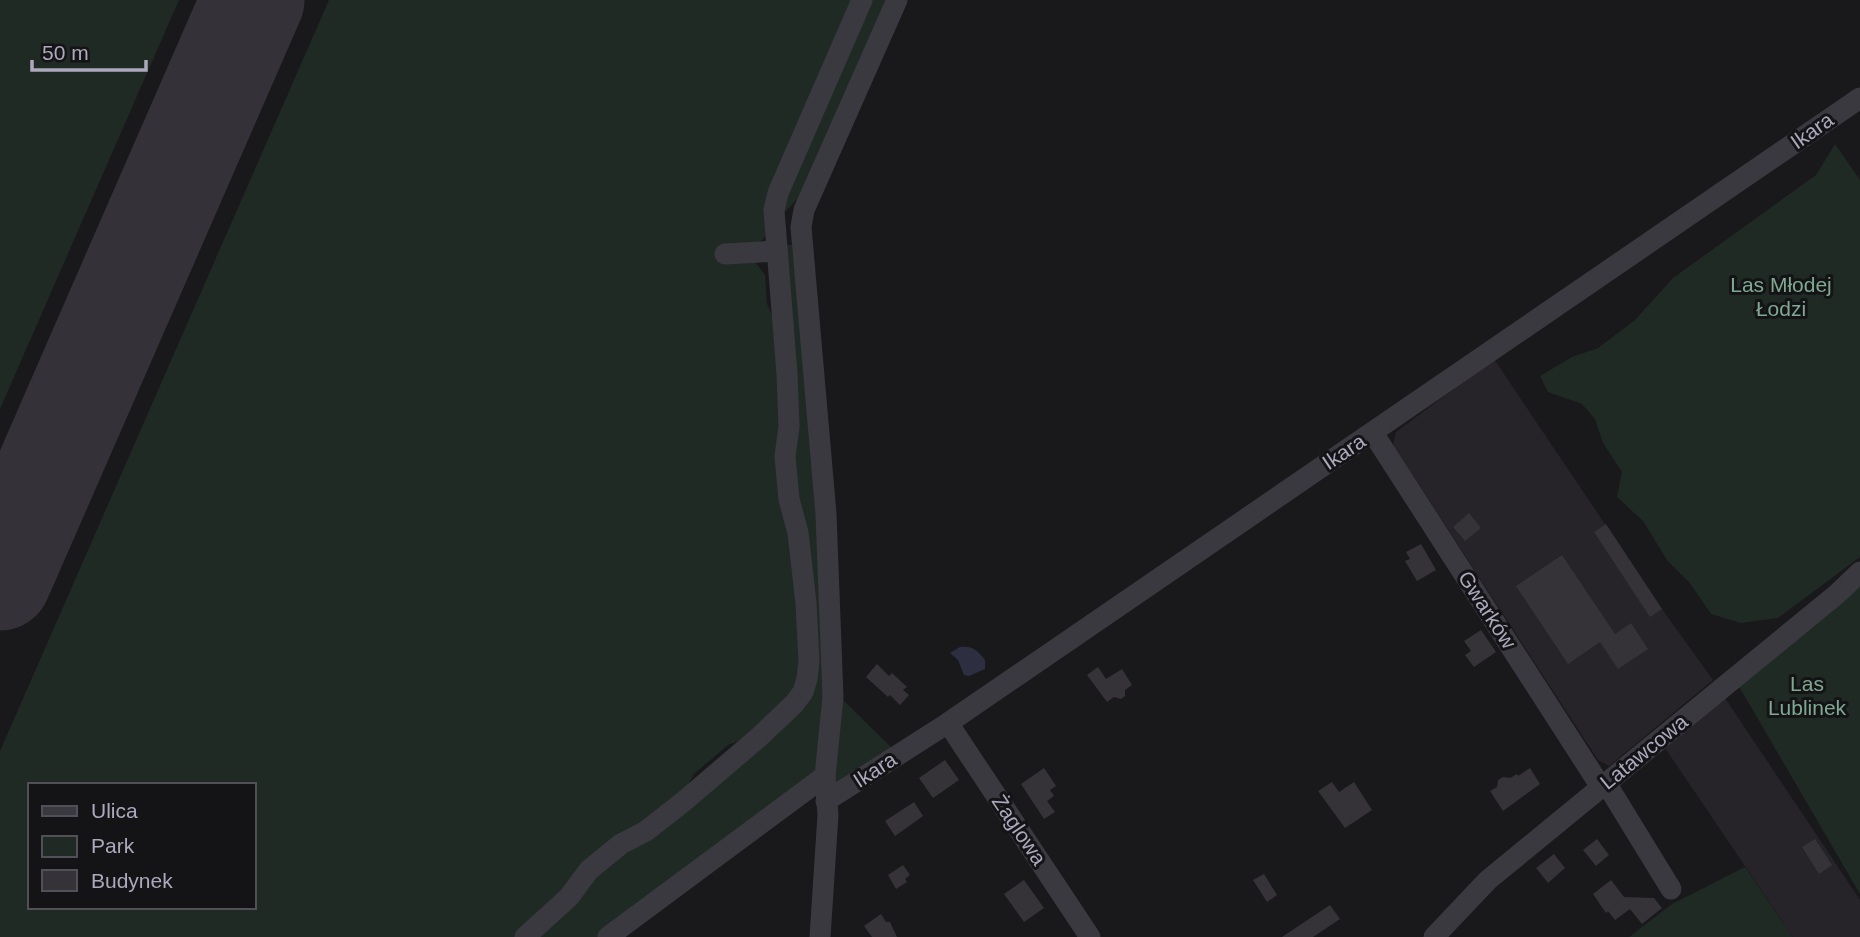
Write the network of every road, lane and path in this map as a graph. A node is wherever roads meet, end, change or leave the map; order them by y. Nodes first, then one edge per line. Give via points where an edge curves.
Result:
1 (862, 0) edge
2 (897, 0) edge
3 (1860, 98) edge
4 (801, 227) junction
5 (776, 241) junction
6 (725, 254) dead end
7 (1373, 433) junction
8 (1860, 572) edge
9 (948, 723) junction
10 (825, 776) junction
11 (1603, 785) junction
12 (826, 802) junction
13 (1671, 889) dead end
14 (525, 937) edge
15 (608, 937) edge
16 (820, 937) edge
17 (1090, 937) edge
18 (1434, 937) edge

1 - 5 street via 776,198
2 - 4 street via 804,210
3 - 7 street, Ikara
4 - 5 street
4 - 10 street via 826,514 833,697
5 - 6 street
5 - 14 street via 789,427 785,456 806,603 809,661 803,692 758,738 664,817 589,870 569,897
7 - 9 street, Ikara
7 - 11 street, Gwarków
8 - 11 street, Latawcowa
9 - 12 street, Ikara
9 - 17 street, Żaglowa
10 - 12 street
10 - 15 street, Ikara
11 - 13 street, Gwarków
11 - 18 street, Latawcowa via 1488,880
12 - 16 street

